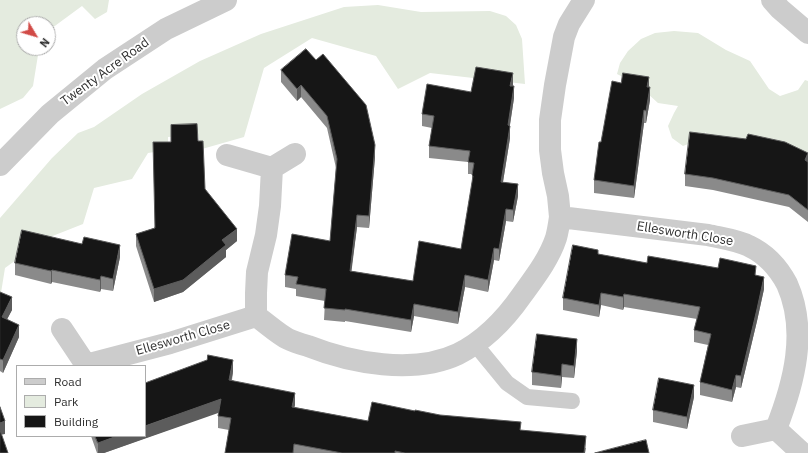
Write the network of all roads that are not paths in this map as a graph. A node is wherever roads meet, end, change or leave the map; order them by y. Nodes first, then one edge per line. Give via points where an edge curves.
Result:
1 (226, 0) edge
2 (567, 0) edge
3 (584, 0) edge
4 (772, 3) edge
5 (569, 24) junction
6 (808, 33) edge
7 (295, 154) dead end
8 (227, 155) dead end
9 (0, 166) edge
10 (272, 168) junction
11 (560, 217) junction
12 (256, 316) junction
13 (62, 329) dead end
14 (475, 344) junction
15 (85, 365) edge
16 (90, 365) edge
17 (572, 401) dead end
18 (776, 429) junction
19 (742, 436) dead end
20 (802, 453) edge

1 - 9 street, Twenty Acre Road via 166,29 105,69 50,114
2 - 5 street
3 - 5 street
4 - 6 street
5 - 11 street via 564,37 550,120 550,150
7 - 10 street
8 - 10 street
10 - 12 street via 266,236 258,272
11 - 14 street via 557,237 534,278 512,310
11 - 18 street, Ellesworth Close via 708,235 748,245 773,263 790,291 798,327 798,347 793,376
12 - 14 street via 287,338 322,352 360,362 414,365 438,362
12 - 16 street, Ellesworth Close
13 - 15 street, Ellesworth Close
14 - 17 lane via 507,383 527,397
18 - 19 street
18 - 20 street

